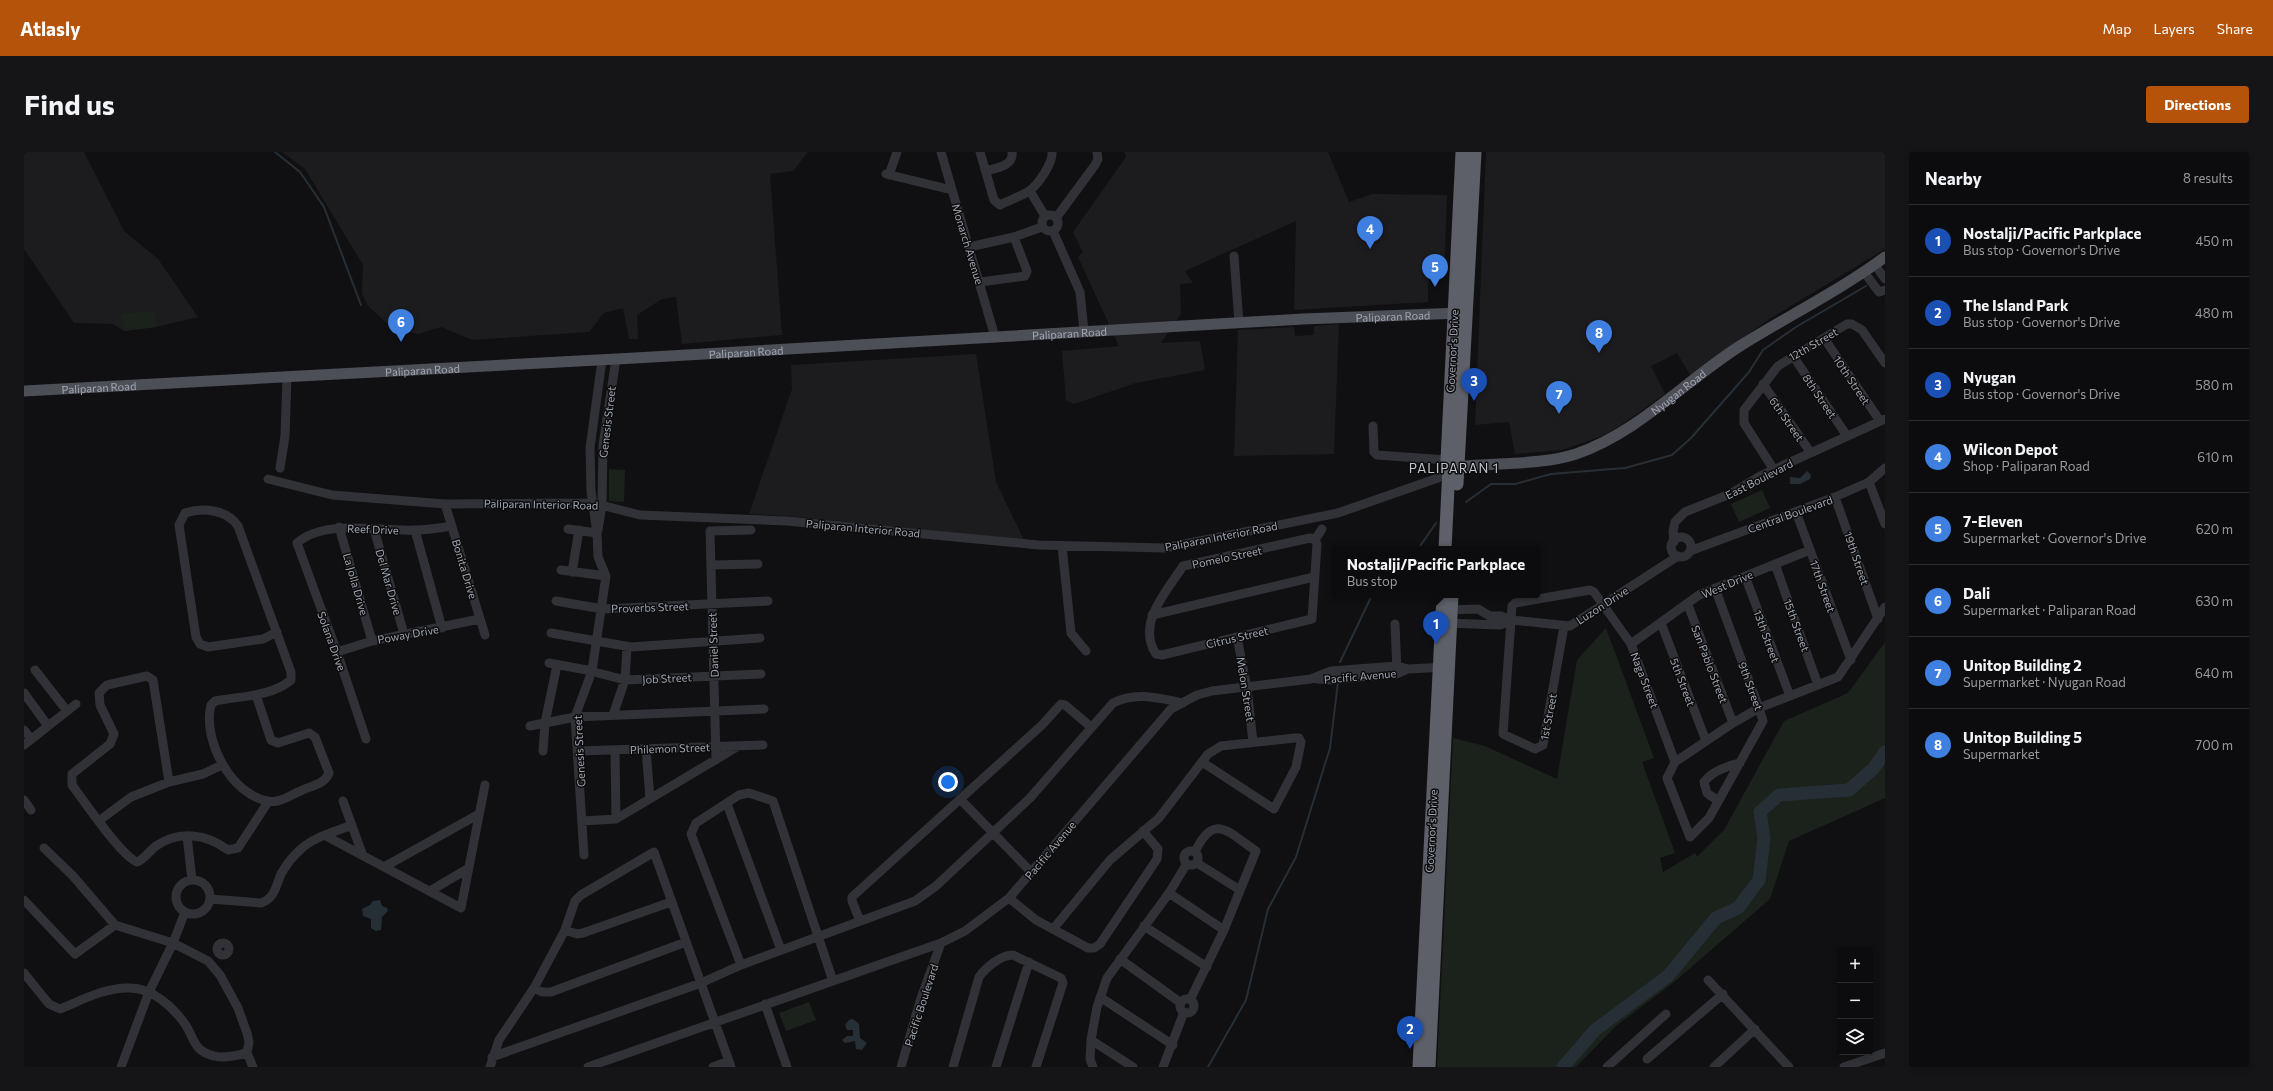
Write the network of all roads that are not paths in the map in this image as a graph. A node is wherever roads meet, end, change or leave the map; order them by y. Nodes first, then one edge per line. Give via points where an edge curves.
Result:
1 (897, 152) edge
2 (941, 152) edge
3 (980, 152) edge
4 (1012, 152) edge
5 (1052, 152) edge
6 (1097, 152) edge
7 (1462, 152) edge
8 (1475, 152) edge
9 (986, 171) junction
10 (952, 190) junction
11 (1030, 191) junction
12 (1045, 216) junction
13 (1056, 218) junction
14 (1042, 227) junction
15 (1053, 231) junction
16 (1014, 237) junction
17 (969, 248) junction
18 (1234, 256) dead end
19 (1885, 257) edge
20 (1875, 265) junction
21 (1864, 272) junction
22 (1885, 279) edge
23 (980, 282) junction
24 (1885, 290) edge
25 (1454, 312) junction
26 (1467, 313) junction
27 (1239, 322) junction
28 (1081, 331) junction
29 (995, 337) junction
30 (1824, 338) junction
31 (1793, 356) junction
32 (616, 359) junction
33 (602, 360) junction
34 (1885, 363) edge
35 (286, 377) junction
36 (1763, 384) junction
37 (24, 391) edge
38 (595, 411) junction
39 (607, 413) junction
40 (1883, 420) edge
41 (1373, 426) dead end
42 (1847, 436) junction
43 (1811, 453) junction
44 (1451, 465) junction
45 (280, 468) dead end
46 (1885, 468) edge
47 (1774, 470) junction
48 (268, 479) dead end
49 (1869, 482) junction
50 (1835, 497) junction
51 (445, 504) junction
52 (597, 504) junction
53 (1796, 512) junction
54 (1885, 524) edge
55 (452, 526) junction
56 (339, 528) junction
57 (374, 529) junction
58 (568, 529) dead end
59 (1322, 529) dead end
60 (415, 530) junction
61 (579, 530) junction
62 (751, 530) dead end
63 (597, 533) junction
64 (1316, 542) junction
65 (1674, 542) junction
66 (297, 543) joint
67 (1062, 546) junction
68 (1445, 546) edge
69 (1454, 546) edge
70 (1810, 550) junction
71 (1690, 551) junction
72 (1676, 555) junction
73 (758, 564) dead end
74 (1775, 564) junction
75 (711, 566) junction
76 (561, 570) dead end
77 (572, 572) junction
78 (606, 576) junction
79 (1745, 576) junction
80 (1314, 577) junction
81 (1716, 588) junction
82 (1444, 598) edge
83 (1451, 598) edge
84 (556, 600) dead end
85 (768, 601) dead end
86 (1603, 604) junction
87 (711, 605) junction
88 (1688, 605) junction
89 (1885, 607) edge
90 (603, 609) junction
91 (1446, 609) junction
92 (1152, 615) junction
93 (480, 619) junction
94 (1878, 619) junction
95 (1512, 620) junction
96 (1446, 623) junction
97 (1661, 623) junction
98 (1396, 624) dead end
99 (1564, 626) junction
100 (442, 628) junction
101 (277, 632) junction
102 (550, 633) dead end
103 (404, 634) junction
104 (484, 635) dead end
105 (1237, 637) junction
106 (760, 638) dead end
107 (713, 640) junction
108 (372, 641) junction
109 (597, 642) junction
110 (1631, 644) junction
111 (627, 647) junction
112 (1086, 651) dead end
113 (337, 652) junction
114 (1156, 654) joint
115 (1851, 660) junction
116 (1444, 667) junction
117 (35, 670) dead end
118 (1397, 670) junction
119 (595, 672) junction
120 (761, 674) dead end
121 (714, 675) junction
122 (625, 680) junction
123 (1818, 685) junction
124 (1247, 688) junction
125 (24, 694) edge
126 (256, 695) junction
127 (1790, 696) junction
128 (1183, 703) junction
129 (76, 704) dead end
130 (1759, 708) junction
131 (764, 709) dead end
132 (715, 710) junction
133 (67, 712) junction
134 (613, 715) junction
135 (575, 717) junction
136 (545, 723) junction
137 (1732, 723) junction
138 (48, 726) junction
139 (530, 726) dead end
140 (1091, 727) junction
141 (24, 730) edge
142 (366, 739) dead end
143 (1706, 741) junction
144 (28, 742) edge
145 (1253, 742) junction
146 (737, 746) junction
147 (763, 746) dead end
148 (716, 747) junction
149 (646, 749) junction
150 (615, 750) junction
151 (542, 751) dead end
152 (578, 751) junction
153 (716, 759) junction
154 (1202, 762) junction
155 (1675, 762) junction
156 (1740, 763) junction
157 (222, 764) junction
158 (169, 782) junction
159 (485, 785) dead end
160 (650, 799) junction
161 (960, 799) junction
162 (24, 800) edge
163 (343, 801) dead end
164 (268, 802) junction
165 (1718, 802) junction
166 (727, 804) junction
167 (32, 810) dead end
168 (479, 814) junction
169 (616, 819) junction
170 (100, 820) junction
171 (582, 822) junction
172 (352, 825) junction
173 (1143, 831) junction
174 (992, 834) junction
175 (187, 836) junction
176 (326, 836) junction
177 (44, 848) dead end
178 (1195, 852) junction
179 (584, 855) dead end
180 (363, 856) junction
181 (1197, 863) junction
182 (1186, 865) junction
183 (384, 867) junction
184 (469, 868) junction
185 (1031, 872) junction
186 (192, 880) junction
187 (1240, 890) junction
188 (430, 891) junction
189 (1169, 893) junction
190 (1009, 898) junction
191 (210, 899) junction
192 (24, 900) edge
193 (671, 902) junction
194 (185, 912) junction
195 (860, 921) junction
196 (115, 925) junction
197 (1144, 926) junction
198 (1053, 929) junction
199 (565, 930) junction
200 (1224, 930) junction
201 (818, 937) junction
202 (686, 942) junction
203 (173, 943) junction
204 (941, 943) junction
205 (781, 950) junction
206 (218, 954) dead end
207 (1120, 959) junction
208 (208, 961) junction
209 (1028, 962) junction
210 (741, 965) junction
211 (1207, 967) junction
212 (24, 973) edge
213 (1708, 980) dead end
214 (833, 981) junction
215 (701, 983) junction
216 (534, 988) junction
217 (149, 992) junction
218 (1723, 994) junction
219 (1100, 997) junction
220 (1190, 1000) junction
221 (1181, 1003) junction
222 (765, 1004) junction
223 (1184, 1012) junction
224 (1666, 1014) dead end
225 (714, 1021) junction
226 (1755, 1029) junction
227 (1091, 1040) junction
228 (1173, 1046) junction
229 (247, 1053) junction
230 (1885, 1054) edge
231 (492, 1057) junction
232 (1647, 1059) dead end
233 (730, 1064) edge
234 (1090, 1064) edge
235 (1421, 1065) edge
236 (122, 1067) edge
237 (254, 1067) edge
238 (490, 1067) edge
239 (588, 1067) edge
240 (713, 1067) edge
241 (787, 1067) edge
242 (902, 1067) edge
243 (953, 1067) edge
244 (996, 1067) edge
245 (1036, 1067) edge
246 (1133, 1067) edge
247 (1163, 1067) edge
248 (1607, 1067) edge
249 (1714, 1067) edge
250 (1789, 1067) edge
251 (1844, 1067) edge

1 - 10 street via 888,174
2 - 10 street, Monarch Avenue
3 - 9 street
4 - 9 street via 1012,159 1008,163
5 - 11 street via 1053,159
6 - 13 street via 1095,165
7 - 25 highway, Governor's Drive
8 - 26 highway, Governor's Drive
9 - 11 street via 996,204
10 - 17 street, Monarch Avenue
11 - 12 street
12 - 13 street via 1051,215
12 - 14 street
13 - 15 street via 1058,224
14 - 15 street via 1046,231
14 - 16 street
15 - 28 street via 1080,292
16 - 17 street
16 - 23 street via 1026,272 1025,276
17 - 23 street, Monarch Avenue
18 - 27 street
19 - 20 main road, Nyugan Road
20 - 21 main road, Nyugan Road
20 - 22 street
21 - 24 street via 1879,292
21 - 44 main road, Nyugan Road via 1739,346 1633,424 1595,446 1557,458
23 - 29 street, Monarch Avenue
25 - 26 main road, Paliparan Road
25 - 27 main road, Paliparan Road
25 - 44 highway, Governor's Drive
26 - 44 highway, Governor's Drive
27 - 28 main road, Paliparan Road
28 - 29 main road, Paliparan Road
29 - 32 main road, Paliparan Road
30 - 31 street, 12th Street
30 - 34 street, 12th Street via 1852,324 1862,330
30 - 40 street, 10th Street
31 - 36 street, 12th Street via 1778,366
31 - 42 street, 8th Street
32 - 33 main road, Paliparan Road
32 - 39 street, Genesis Street
33 - 35 main road, Paliparan Road
33 - 38 street, Genesis Street
35 - 37 main road, Paliparan Road
35 - 45 street via 285,436
36 - 43 street, 6th Street
36 - 47 street, 12th Street via 1744,410 1744,423
38 - 39 street
38 - 52 street, Genesis Street via 590,448 591,491
39 - 52 street, Genesis Street
40 - 42 street, East Boulevard
41 - 44 street via 1374,452 1377,455
42 - 43 street, East Boulevard
43 - 47 street, East Boulevard
44 - 67 street, Paliparan Interior Road via 1438,478 1338,513 1173,546
44 - 68 highway, Governor's Drive
44 - 69 highway, Governor's Drive
46 - 49 street, Central Boulevard
47 - 65 street, East Boulevard via 1730,494 1680,516 1674,527
48 - 51 street, Paliparan Interior Road via 332,495
49 - 50 street, Central Boulevard
49 - 54 street
50 - 53 street, Central Boulevard
50 - 94 street, 19th Street
51 - 52 street, Paliparan Interior Road
51 - 55 street, Bonita Drive
52 - 63 street, Genesis Street
52 - 67 street, Paliparan Interior Road via 640,516 787,521
53 - 70 street, 17th Street
53 - 71 street, Central Boulevard
55 - 60 street, Reef Drive
55 - 93 street, Bonita Drive
56 - 57 street, Reef Drive
56 - 66 street, Reef Drive via 316,533
56 - 108 street, La Jolla Drive
57 - 60 street, Reef Drive
57 - 103 street, Del Mar Drive
58 - 61 street
59 - 64 street
60 - 100 street
61 - 63 street
61 - 77 street
62 - 75 street, Daniel Street via 710,531
63 - 78 street, Genesis Street via 598,557
64 - 80 street
64 - 92 street, Pomelo Street via 1310,538 1183,566
65 - 71 street via 1679,538 1685,538 1691,545
65 - 72 street via 1672,547
66 - 113 street, Solana Drive
67 - 112 street via 1071,633
70 - 74 street, West Drive
70 - 115 street, 17th Street
71 - 72 street via 1684,557
72 - 86 street, Luzon Drive
73 - 75 street
74 - 79 street, West Drive
74 - 123 street, 15th Street
75 - 87 street, Daniel Street
76 - 77 street
77 - 78 street
78 - 90 street, Genesis Street
79 - 81 street, West Drive
79 - 127 street, 13th Street
80 - 92 street
80 - 105 street, Citrus Street via 1312,619
81 - 88 street, West Drive via 1699,595
81 - 130 street, 9th Street
82 - 91 highway, Governor's Drive
83 - 91 highway, Governor's Drive
84 - 90 street, Proverbs Street
85 - 87 street, Proverbs Street
86 - 95 street, Naga Street via 1594,592 1587,590 1516,603 1512,606
86 - 99 street, Luzon Drive via 1570,626
86 - 110 street, Naga Street
87 - 90 street, Proverbs Street
87 - 107 street, Daniel Street
88 - 97 street, West Drive
88 - 137 street, San Pablo Street
89 - 94 street
90 - 109 street, Genesis Street
91 - 95 street, Luzon Drive via 1478,609 1490,616
91 - 96 highway, Governor's Drive
92 - 114 street, Pomelo Street via 1149,622
93 - 100 street, Poway Drive
93 - 104 street, Bonita Drive
94 - 115 street
95 - 96 street via 1500,625
95 - 99 street, Luzon Drive
95 - 99 street, 1st Street via 1503,734 1535,749 1545,741
96 - 116 highway, Governor's Drive
97 - 110 street, West Drive
97 - 143 street, 5th Street
98 - 118 street
100 - 103 street, Poway Drive
101 - 101 street via 233,518 209,511 185,513 179,525 196,637 200,644 208,647 263,639
101 - 126 street via 291,672 291,680 285,686
102 - 109 street
103 - 108 street, Poway Drive
105 - 114 street, Citrus Street
105 - 124 street, Melon Street
106 - 107 street
107 - 111 street
107 - 121 street, Daniel Street
108 - 113 street, Poway Drive
109 - 111 street
109 - 119 street, Genesis Street
110 - 155 street, Naga Street
111 - 122 street
113 - 142 street, Solana Drive
115 - 123 street via 1838,677
116 - 118 street, Pacific Avenue
116 - 235 highway, Governor's Drive
117 - 133 street
118 - 124 street, Pacific Avenue via 1344,674 1331,672 1311,679
119 - 122 street, Job Street
119 - 135 street, Genesis Street
119 - 136 street, Job Street via 553,664
120 - 121 street, Job Street
121 - 122 street, Job Street
121 - 132 street, Daniel Street
122 - 134 street
123 - 127 street
124 - 128 street, Pacific Avenue via 1212,691 1197,695
124 - 145 street, Melon Street
125 - 138 street
126 - 157 street via 222,700 211,705 210,730 214,749
126 - 164 street via 272,740 278,743 309,733 315,737 329,773 322,782 282,800
127 - 130 street
128 - 140 street via 1146,695 1123,698 1113,703
128 - 185 street, Pacific Avenue via 1171,709
129 - 133 street
130 - 137 street
130 - 156 street, 9th Street via 1762,724
131 - 132 street
132 - 134 street
132 - 148 street, Daniel Street
133 - 138 street
134 - 135 street
135 - 136 street
135 - 152 street, Genesis Street
136 - 139 street
136 - 151 street
137 - 143 street
138 - 144 street
140 - 161 street via 1061,704 1042,725
140 - 174 street via 1030,798
141 - 144 street
143 - 155 street
145 - 154 street via 1214,749
145 - 154 street via 1294,738 1299,738 1301,742 1296,766 1274,809
146 - 147 street, Philemon Street
146 - 148 street, Philemon Street
146 - 153 street
148 - 149 street, Philemon Street
148 - 153 street, Daniel Street
149 - 150 street, Philemon Street
149 - 160 street
150 - 152 street, Philemon Street
150 - 169 street
152 - 171 street, Genesis Street
153 - 160 street
154 - 173 street via 1159,818
155 - 165 street, 9th Street via 1667,778 1690,837 1709,818
156 - 165 street, 9th Street
156 - 165 street via 1725,766 1707,777 1704,782 1707,793
157 - 158 street via 202,774
157 - 164 street via 240,785
158 - 170 street via 131,797
158 - 170 street via 153,680 147,676 107,685 98,693 100,705 114,734 110,744 72,774 72,784
159 - 168 street
160 - 169 street
161 - 174 street
161 - 195 street via 852,897
162 - 167 street
163 - 172 street
164 - 175 street via 238,848 228,850 211,839
166 - 201 street via 739,795 749,793 773,801
166 - 205 street
166 - 210 street via 696,823 691,834
168 - 183 street
168 - 184 street
169 - 171 street
170 - 175 street via 124,853 137,862 165,841
171 - 179 street, Genesis Street
172 - 176 street
172 - 180 street
173 - 198 street via 1110,860
173 - 198 street via 1158,849 1158,859 1100,944 1088,948
174 - 185 street
174 - 195 street via 925,895
175 - 186 street
176 - 180 street
176 - 191 street via 311,842 289,862 268,900 261,903
177 - 196 street via 73,876
178 - 181 street via 1198,857
178 - 182 street via 1184,854 1183,860
178 - 187 street via 1202,837 1216,828 1224,829 1256,852
180 - 183 street
181 - 182 street via 1192,866
181 - 187 street
182 - 189 street
183 - 188 street
184 - 188 street
184 - 188 street via 462,908
185 - 190 street, Pacific Avenue
186 - 191 street via 206,885
186 - 194 street via 182,884 176,893 178,904
187 - 200 street
189 - 197 street
189 - 200 street
190 - 198 street via 1036,920
190 - 204 street, Pacific Avenue via 965,931
191 - 194 street via 201,912
192 - 196 street via 75,954
193 - 199 street via 583,933
193 - 199 street via 654,852 575,901
193 - 202 street
194 - 203 street
195 - 201 street
196 - 203 street
197 - 207 street
197 - 211 street
199 - 216 street
200 - 211 street
201 - 205 street
201 - 214 street
202 - 215 street
202 - 216 street via 551,992 542,992
203 - 208 street
203 - 217 street
204 - 214 street, Pacific Avenue
204 - 242 street, Pacific Boulevard via 921,998
205 - 210 street
206 - 208 street
207 - 219 street via 1107,978
207 - 221 street
208 - 229 street via 220,975 241,1015 250,1042
209 - 243 street via 1008,955 984,970 979,977
209 - 244 street
209 - 245 street via 1061,978 1063,983
210 - 215 street
211 - 220 street
212 - 217 street via 49,1004 60,1009 108,990 132,988
213 - 218 street
214 - 222 street, Pacific Avenue
215 - 225 street
215 - 231 street
216 - 231 street via 499,1040
217 - 229 street via 174,1010 186,1025 196,1047 206,1054 223,1057
217 - 236 street
218 - 226 street
218 - 232 street
219 - 227 street
219 - 228 street
220 - 221 street via 1185,999
220 - 223 street via 1194,1004 1193,1009
221 - 223 street via 1180,1008
222 - 225 street, Pacific Avenue
222 - 241 street
223 - 228 street
224 - 248 street
225 - 233 street
225 - 239 street, Pacific Avenue
226 - 249 street
226 - 250 street
227 - 234 street
227 - 246 street
228 - 247 street
229 - 237 street
230 - 251 street
231 - 238 street
233 - 240 street

